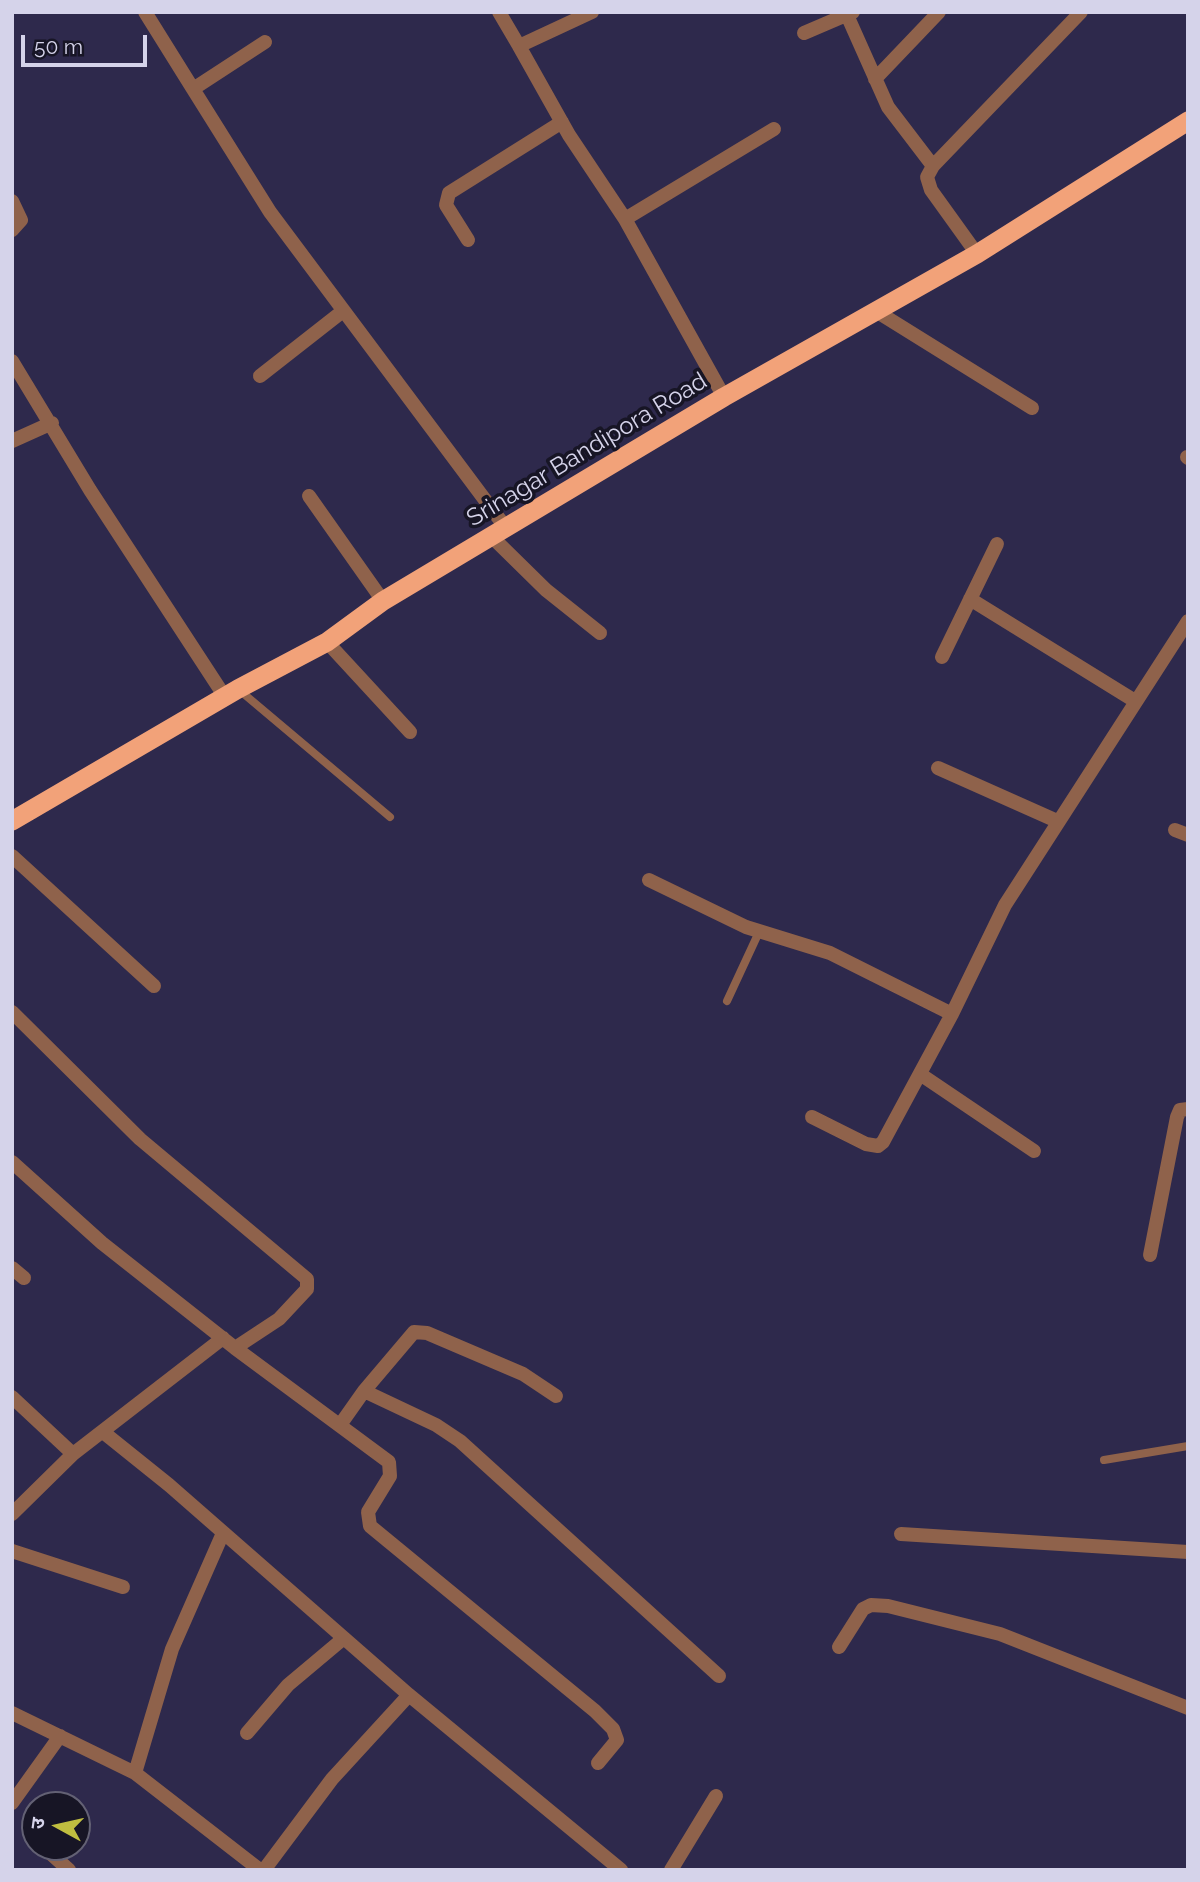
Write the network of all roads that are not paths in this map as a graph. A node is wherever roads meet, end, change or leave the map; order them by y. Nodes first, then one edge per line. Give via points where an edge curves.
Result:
1 (145, 12) edge
2 (499, 12) edge
3 (592, 12) edge
4 (939, 12) edge
5 (1081, 12) edge
6 (850, 13) edge
7 (804, 33) dead end
8 (265, 42) dead end
9 (519, 46) junction
10 (875, 79) junction
11 (193, 89) junction
12 (1188, 121) edge
13 (562, 122) junction
14 (774, 129) dead end
15 (933, 166) junction
16 (12, 201) edge
17 (625, 219) junction
18 (12, 230) edge
19 (468, 240) dead end
20 (978, 254) junction
21 (343, 311) junction
22 (876, 311) junction
23 (12, 361) edge
24 (260, 376) dead end
25 (724, 397) junction
26 (1032, 408) dead end
27 (52, 423) junction
28 (12, 441) edge
29 (309, 496) dead end
30 (498, 532) junction
31 (997, 544) dead end
32 (970, 599) junction
33 (383, 601) junction
34 (1188, 621) edge
35 (600, 633) dead end
36 (327, 642) junction
37 (942, 657) dead end
38 (232, 693) junction
39 (1135, 701) junction
40 (410, 732) dead end
41 (938, 768) dead end
42 (390, 817) dead end
43 (12, 821) edge
44 (1057, 821) junction
45 (12, 856) edge
46 (649, 880) dead end
47 (759, 932) junction
48 (154, 986) dead end
49 (727, 1001) dead end
50 (12, 1012) edge
51 (952, 1014) junction
52 (920, 1074) junction
53 (1188, 1109) edge
54 (812, 1117) dead end
55 (1034, 1152) dead end
56 (12, 1162) edge
57 (1150, 1255) dead end
58 (12, 1268) edge
59 (24, 1278) dead end
60 (223, 1338) junction
61 (235, 1348) junction
62 (364, 1391) junction
63 (556, 1396) dead end
64 (12, 1397) edge
65 (340, 1425) junction
66 (103, 1432) junction
67 (1188, 1446) edge
68 (73, 1454) junction
69 (1104, 1460) dead end
70 (12, 1514) edge
71 (223, 1533) junction
72 (901, 1534) dead end
73 (12, 1551) edge
74 (1188, 1552) edge
75 (123, 1587) dead end
76 (344, 1638) junction
77 (839, 1647) dead end
78 (719, 1676) dead end
79 (409, 1695) junction
80 (1188, 1708) edge
81 (12, 1713) edge
82 (247, 1733) dead end
83 (60, 1736) junction
84 (598, 1763) dead end
85 (135, 1773) junction
86 (716, 1796) dead end
87 (12, 1803) edge
88 (262, 1870) edge
89 (621, 1870) edge
90 (671, 1870) edge

1 - 11 street
2 - 9 street
3 - 9 street
4 - 10 street
5 - 15 street
6 - 7 street
6 - 10 street
8 - 11 street
9 - 13 street
10 - 15 street via 888,107
11 - 21 street via 270,212
12 - 20 highway, Srinagar Bandipora Road
13 - 17 street
13 - 19 street via 449,193 446,205
14 - 17 street
15 - 20 street via 928,186
16 - 18 street via 21,216
17 - 25 street
20 - 22 highway, Srinagar Bandipora Road
21 - 24 street
21 - 30 street
22 - 25 highway, Srinagar Bandipora Road
22 - 26 street
23 - 27 street
25 - 30 highway, Srinagar Bandipora Road
27 - 28 street
27 - 38 street via 90,490
29 - 33 street
30 - 33 highway, Srinagar Bandipora Road
30 - 35 street via 546,590
31 - 32 street
32 - 37 street
32 - 39 street
33 - 36 highway, Srinagar Bandipora Road
34 - 39 street
36 - 38 highway, Srinagar Bandipora Road
36 - 40 street
38 - 42 lane
38 - 43 highway, Srinagar Bandipora Road
39 - 44 street
41 - 44 street
44 - 51 street via 1005,905
45 - 48 street
46 - 47 street
47 - 49 lane
47 - 51 street via 830,953
50 - 61 street via 140,1139 307,1279 307,1289 279,1319
51 - 52 street
52 - 54 street via 878,1146
52 - 55 street
53 - 57 street via 1180,1110 1177,1117
56 - 60 street via 72,1219
58 - 59 street
60 - 61 street
60 - 66 street
61 - 65 street
62 - 63 street via 407,1338 421,1331 523,1374
62 - 65 street
62 - 78 street via 460,1441
64 - 68 street
65 - 84 street via 391,1467 368,1512 370,1526 613,1729 617,1740
66 - 68 street
66 - 71 street
67 - 69 lane
68 - 70 street
71 - 76 street
71 - 85 street via 172,1648
72 - 74 street
73 - 75 street
76 - 79 street
76 - 82 street via 288,1685
77 - 80 street via 863,1609 888,1606 1000,1634
79 - 88 street via 332,1779
79 - 89 street
81 - 83 street
83 - 85 street
83 - 87 street
85 - 88 street
86 - 90 street

